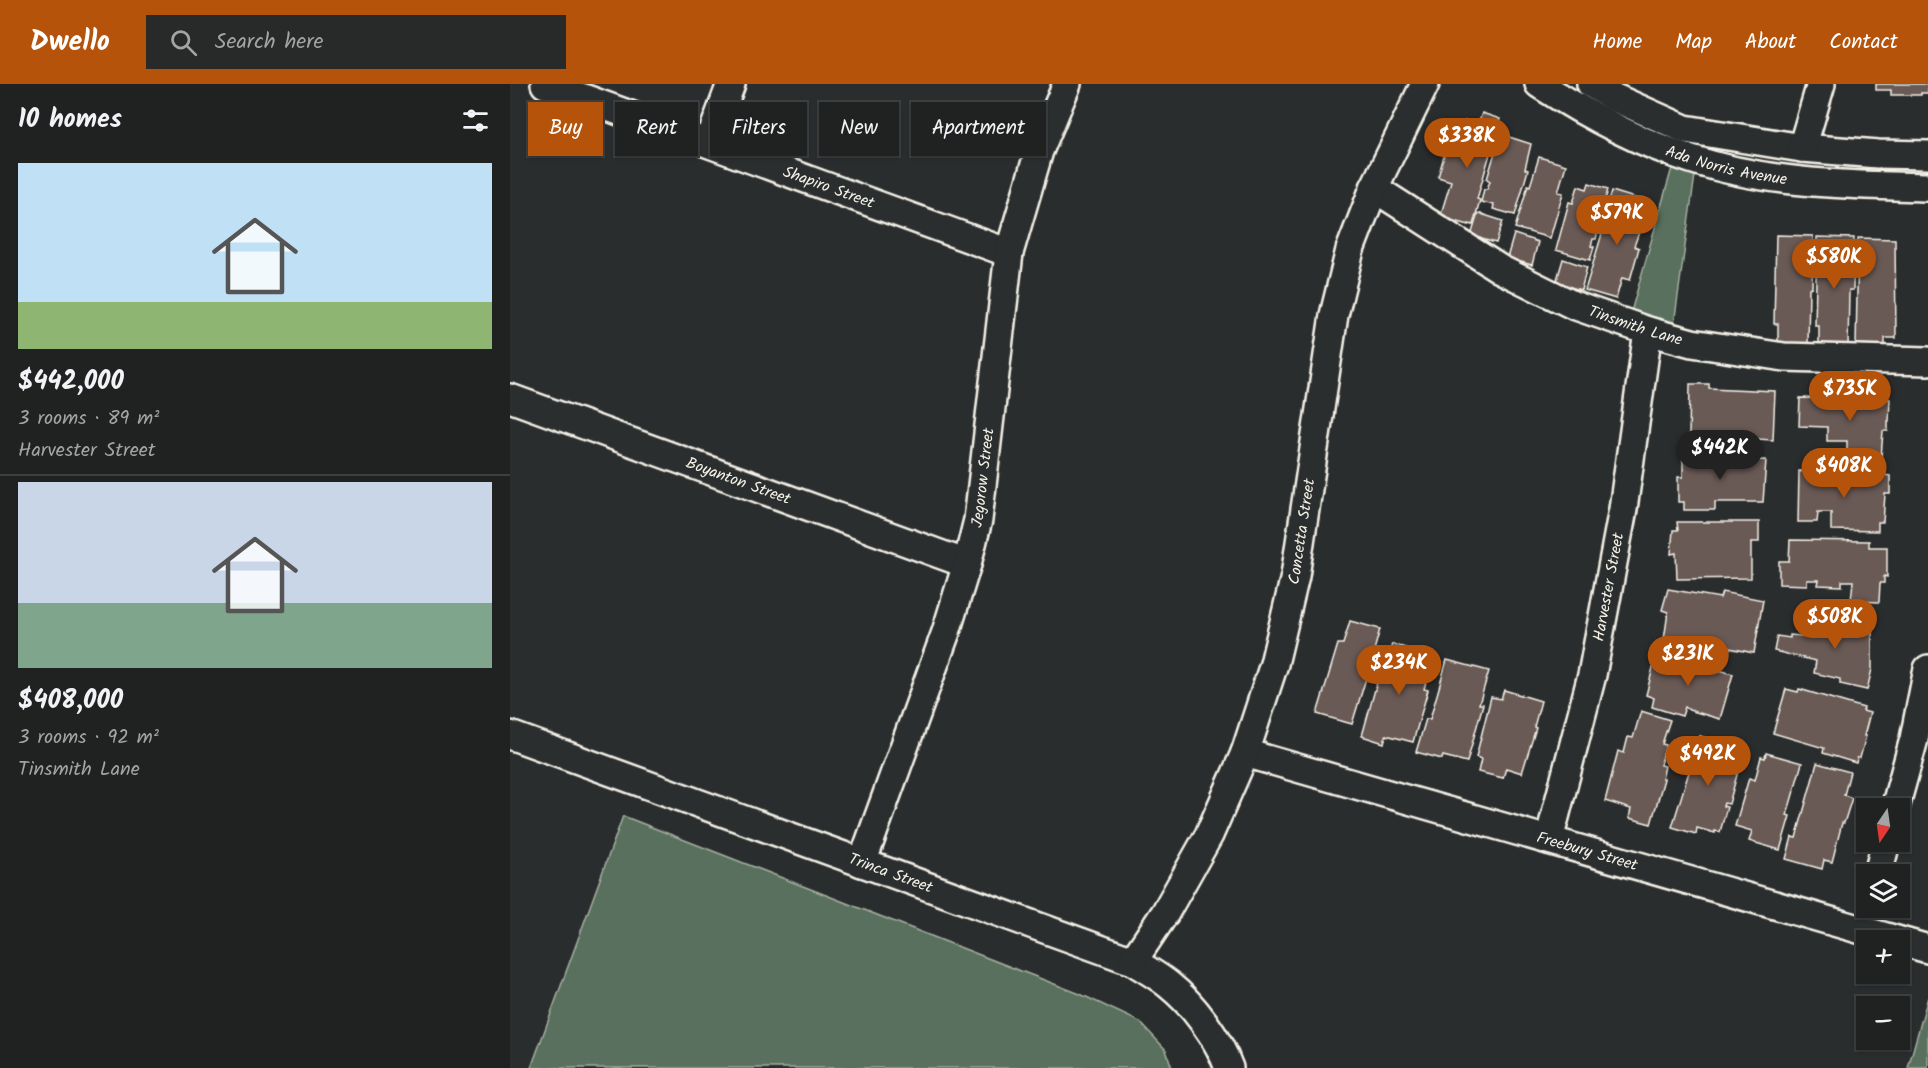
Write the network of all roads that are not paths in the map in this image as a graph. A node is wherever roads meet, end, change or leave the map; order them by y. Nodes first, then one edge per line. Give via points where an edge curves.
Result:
1 (545, 84) edge
2 (730, 84) edge
3 (1067, 84) edge
4 (1425, 84) edge
5 (1539, 84) edge
6 (1591, 84) edge
7 (1821, 84) edge
8 (709, 143) junction
9 (1802, 148) junction
10 (1928, 155) edge
11 (1928, 187) edge
12 (1374, 188) junction
13 (1009, 253) junction
14 (1648, 332) junction
15 (1928, 361) edge
16 (510, 398) edge
17 (967, 564) junction
18 (1928, 669) edge
19 (510, 735) edge
20 (1245, 753) junction
21 (1898, 798) edge
22 (1549, 840) junction
23 (862, 863) junction
24 (1866, 919) edge
25 (1928, 949) edge
26 (1133, 961) junction
27 (1229, 1068) edge

1 - 8 street, Shapiro Street
2 - 8 street
3 - 13 street, Jegorow Street via 1039,151
4 - 12 street, Concetta Street
5 - 11 street, Ada Norris Avenue via 1626,134 1692,160 1761,176
6 - 9 street, Ada Norris Avenue via 1684,129
7 - 9 street
8 - 13 street, Shapiro Street
9 - 10 street, Ada Norris Avenue
12 - 14 street, Tinsmith Lane via 1500,269 1573,305
12 - 20 street, Concetta Street via 1350,250 1334,315 1295,576 1274,664
13 - 17 street, Jegorow Street via 978,520
14 - 15 street, Tinsmith Lane via 1784,357
14 - 22 street, Harvester Street via 1623,509 1592,675
16 - 17 street, Boyanton Street
17 - 23 street, Jegorow Street
18 - 21 street
19 - 23 street, Trinca Street
20 - 22 street, Freebury Street
20 - 26 street, Concetta Street via 1209,835
22 - 24 street, Freebury Street
23 - 26 street, Trinca Street
24 - 25 street, Freebury Street
26 - 27 street, Trinca Street via 1170,986 1201,1018

